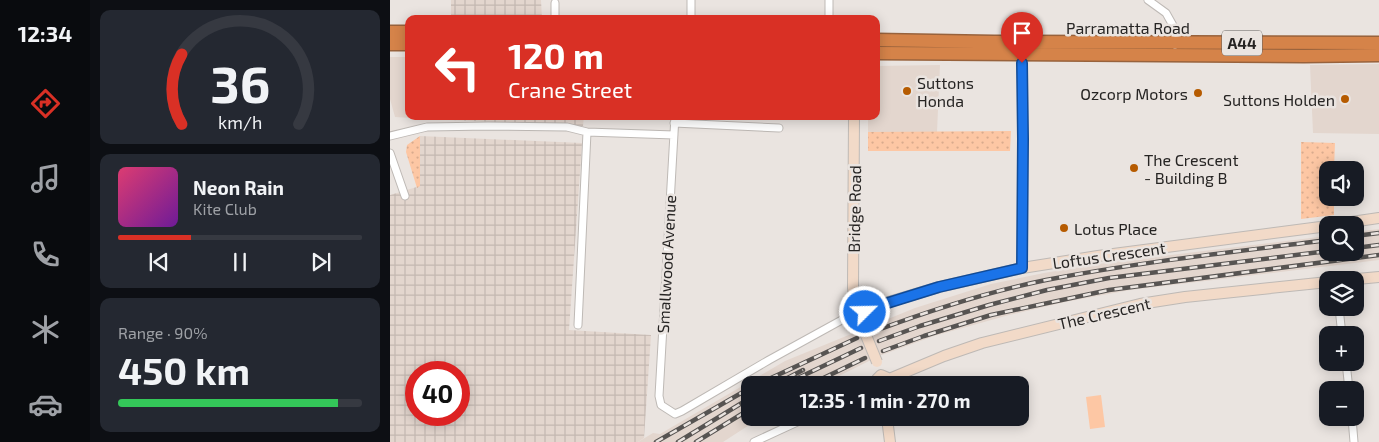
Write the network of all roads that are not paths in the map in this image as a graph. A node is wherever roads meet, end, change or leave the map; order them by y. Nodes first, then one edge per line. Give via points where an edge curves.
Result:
1 (691, 0) edge
2 (829, 0) edge
3 (1148, 0) edge
4 (555, 3) dead end
5 (555, 15) edge
6 (691, 15) edge
7 (829, 15) edge
8 (390, 32) edge
9 (405, 32) edge
10 (880, 40) edge
11 (1379, 43) edge
12 (390, 44) edge
13 (405, 44) edge
14 (1022, 48) junction
15 (1175, 49) junction
16 (880, 53) edge
17 (1379, 55) edge
18 (675, 120) edge
19 (854, 120) edge
20 (779, 128) dead end
21 (587, 132) junction
22 (674, 135) junction
23 (390, 136) edge
24 (390, 153) edge
25 (404, 196) dead end
26 (1379, 218) edge
27 (1364, 220) edge
28 (1319, 226) edge
29 (1022, 268) junction
30 (1379, 276) edge
31 (1364, 278) edge
32 (1319, 283) edge
33 (855, 302) junction
34 (849, 316) junction
35 (863, 319) junction
36 (578, 325) dead end
37 (880, 376) edge
38 (896, 376) edge
39 (789, 426) edge
40 (888, 426) edge
41 (1353, 426) edge
42 (754, 442) edge
43 (890, 442) edge
44 (1354, 442) edge

1 - 6 street
2 - 7 street
3 - 15 street via 1166,13 1175,29
4 - 5 street
8 - 9 highway
10 - 14 highway, Parramatta Road / A44
11 - 15 highway, Parramatta Road / A44
12 - 13 highway
14 - 15 highway, Parramatta Road / A44
14 - 16 highway, Parramatta Road / A44
14 - 29 street
15 - 17 highway, Parramatta Road / A44
18 - 20 street
18 - 22 street, Smallwood Avenue
19 - 33 street, Bridge Road
21 - 22 street
21 - 23 street via 567,127 427,127
21 - 36 street
22 - 34 street, Smallwood Avenue via 661,405 674,414 682,411
24 - 25 street
26 - 27 street, Loftus Crescent
28 - 29 street, Loftus Crescent
29 - 35 street, Loftus Crescent via 939,287
30 - 31 street
32 - 38 street, The Crescent via 1140,304 982,343
33 - 34 street via 848,306
33 - 35 street via 861,303
34 - 35 street
35 - 37 street, bridge
39 - 42 street
40 - 43 street
41 - 44 street

